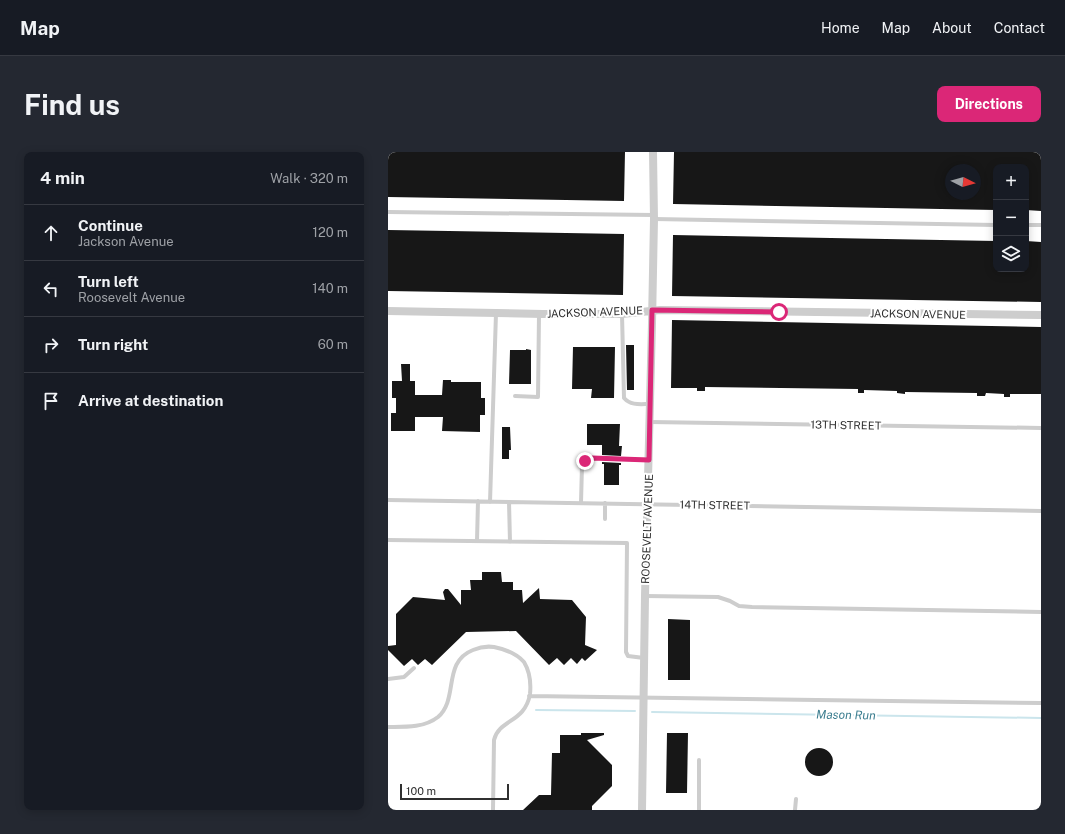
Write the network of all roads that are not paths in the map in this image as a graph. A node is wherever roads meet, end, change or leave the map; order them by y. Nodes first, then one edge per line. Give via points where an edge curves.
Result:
1 (653, 152) edge
2 (388, 212) edge
3 (654, 217) junction
4 (993, 224) edge
5 (1029, 225) edge
6 (1041, 225) edge
7 (652, 310) junction
8 (388, 311) edge
9 (496, 313) junction
10 (539, 314) junction
11 (622, 314) junction
12 (1041, 316) edge
13 (515, 396) dead end
14 (650, 404) junction
15 (650, 422) junction
16 (1041, 428) edge
17 (649, 460) junction
18 (388, 500) edge
19 (478, 501) junction
20 (490, 502) junction
21 (509, 502) junction
22 (581, 503) junction
23 (605, 503) junction
24 (648, 504) junction
25 (1041, 511) edge
26 (605, 519) dead end
27 (388, 540) edge
28 (477, 541) junction
29 (510, 542) junction
30 (645, 596) junction
31 (1041, 612) edge
32 (645, 658) junction
33 (414, 668) dead end
34 (388, 679) edge
35 (529, 696) junction
36 (643, 697) junction
37 (1041, 703) edge
38 (388, 727) edge
39 (699, 760) dead end
40 (796, 799) dead end
41 (494, 810) edge
42 (642, 810) edge
43 (699, 810) edge
44 (796, 810) edge

1 - 3 street, ROOSEVELT AVENUE
2 - 3 lane
3 - 4 lane
3 - 7 street, ROOSEVELT AVENUE
5 - 6 lane
7 - 11 street, JACKSON AVENUE
7 - 12 street, JACKSON AVENUE
7 - 14 street, ROOSEVELT AVENUE
8 - 9 street, JACKSON AVENUE
9 - 10 street, JACKSON AVENUE
9 - 20 lane
10 - 11 street, JACKSON AVENUE
10 - 13 lane via 538,397
11 - 14 lane via 624,398 633,404
14 - 15 street, ROOSEVELT AVENUE
15 - 16 lane, 13TH STREET
15 - 17 street, ROOSEVELT AVENUE
17 - 22 lane via 592,458 585,461 582,465
17 - 24 street, ROOSEVELT AVENUE
18 - 19 lane, 14TH STREET
19 - 20 lane, 14TH STREET
19 - 28 lane
20 - 21 lane, 14TH STREET
21 - 22 lane, 14TH STREET
21 - 29 lane
22 - 23 lane, 14TH STREET
23 - 24 lane, 14TH STREET
23 - 26 lane
24 - 25 lane, 14TH STREET
24 - 30 street, ROOSEVELT AVENUE
27 - 28 lane
28 - 29 lane
29 - 32 lane via 627,543 626,652 628,656
30 - 31 lane via 718,598 740,606 752,607
30 - 32 street, ROOSEVELT AVENUE
32 - 36 street, ROOSEVELT AVENUE
33 - 34 lane via 404,677
35 - 36 lane
35 - 38 lane via 531,680 523,662 501,648 490,646 476,649 465,653 452,672 447,702 438,717 424,725
35 - 41 lane via 517,718 495,733
36 - 37 lane
36 - 42 street, ROOSEVELT AVENUE
39 - 43 lane
40 - 44 lane

